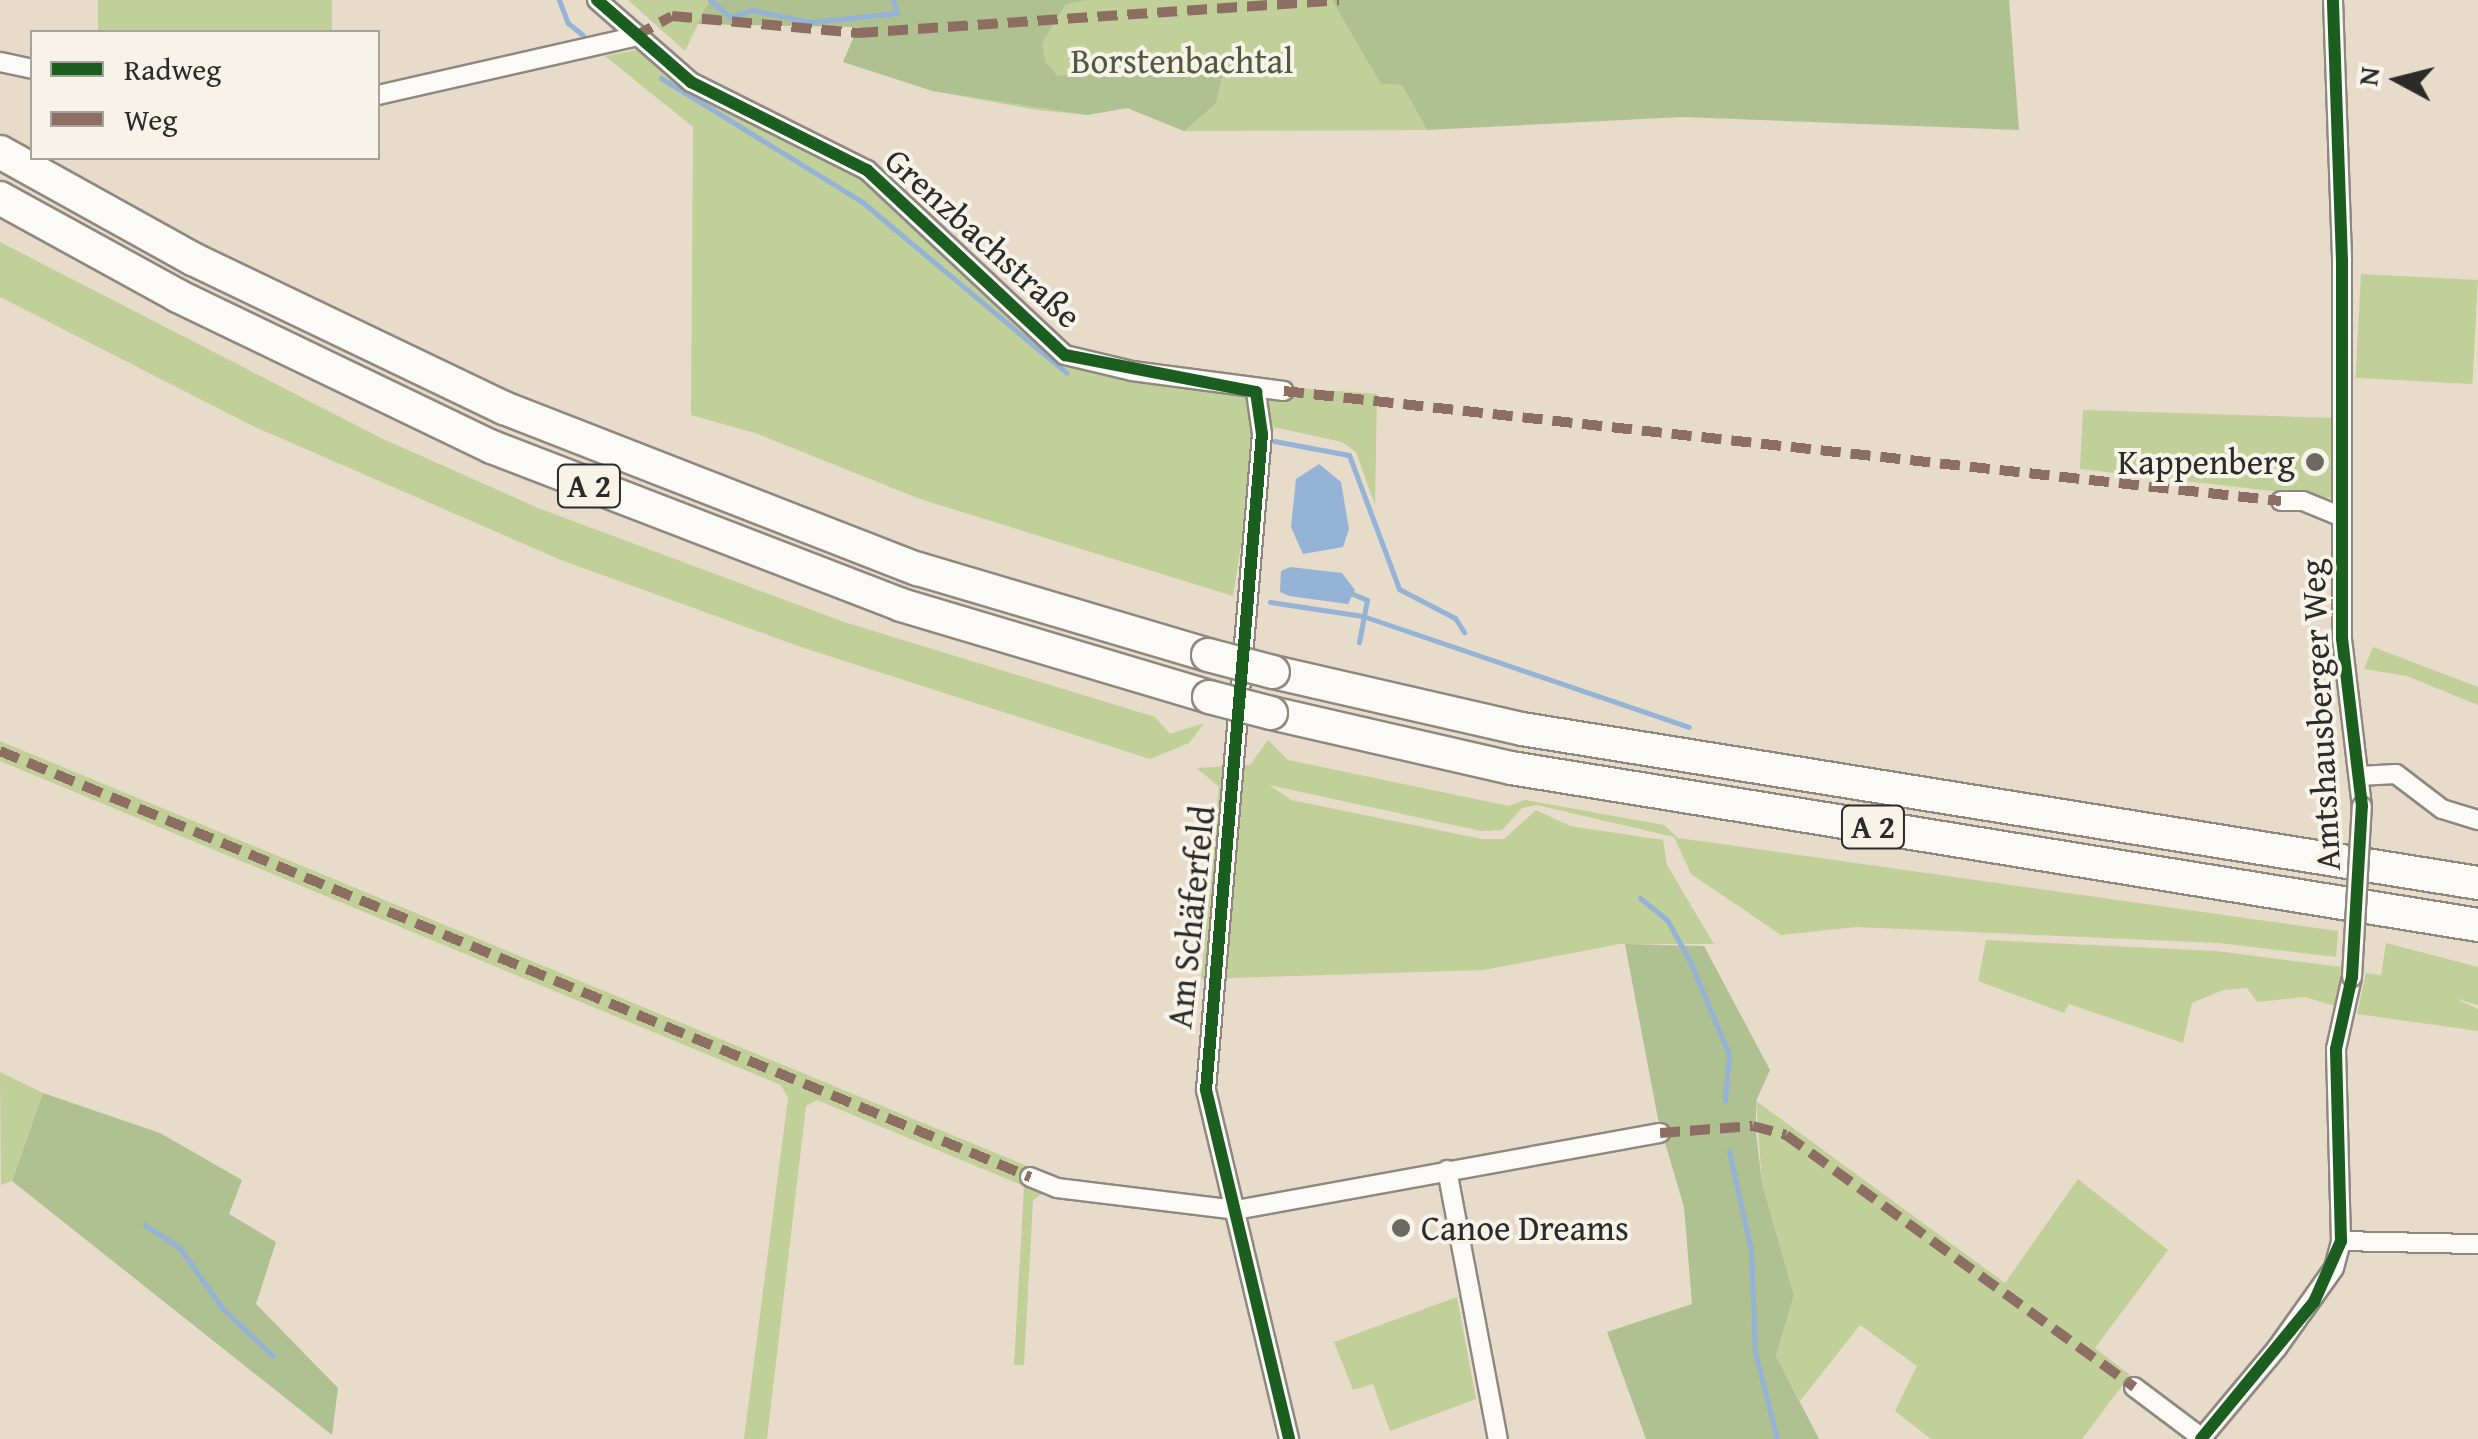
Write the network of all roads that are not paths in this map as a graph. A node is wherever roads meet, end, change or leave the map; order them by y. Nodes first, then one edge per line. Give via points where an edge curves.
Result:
1 (597, 0) edge
2 (2333, 0) edge
3 (634, 37) junction
4 (0, 62) edge
5 (30, 68) edge
6 (380, 94) edge
7 (0, 152) edge
8 (0, 198) edge
9 (1256, 392) junction
10 (1284, 392) dead end
11 (2282, 501) dead end
12 (2342, 517) junction
13 (2360, 776) junction
14 (2478, 820) edge
15 (2478, 883) edge
16 (2478, 925) edge
17 (1660, 1133) dead end
18 (1447, 1170) junction
19 (1030, 1177) dead end
20 (1236, 1210) junction
21 (2340, 1242) junction
22 (2478, 1244) edge
23 (2134, 1387) dead end
24 (1289, 1439) edge
25 (1498, 1439) edge
26 (2201, 1439) edge

1 - 3 street, Grenzbachstraße
2 - 12 street, Amtshausberger Weg
3 - 6 street
3 - 9 street, Grenzbachstraße via 691,82 867,170 1065,355
4 - 5 street
7 - 15 highway, A 2, bridge via 193,259 504,408 918,569 1208,655 1540,732
8 - 16 highway, A 2, bridge via 178,296 492,447 902,605 1210,696 1511,768
9 - 10 street, Grenzbachstraße
9 - 20 street, Am Schäferfeld via 1262,434 1206,1090 1226,1195
11 - 12 street via 2303,501
12 - 13 street, Amtshausberger Weg via 2342,639
13 - 14 street via 2396,774 2442,809
13 - 21 street, Amtshausberger Weg, bridge via 2352,976 2336,1050
17 - 18 street
18 - 20 street
18 - 25 street
19 - 20 street via 1057,1188
20 - 24 street, Am Schäferfeld
21 - 22 street
21 - 26 street, Amtshausberger Weg via 2314,1302
23 - 26 street

